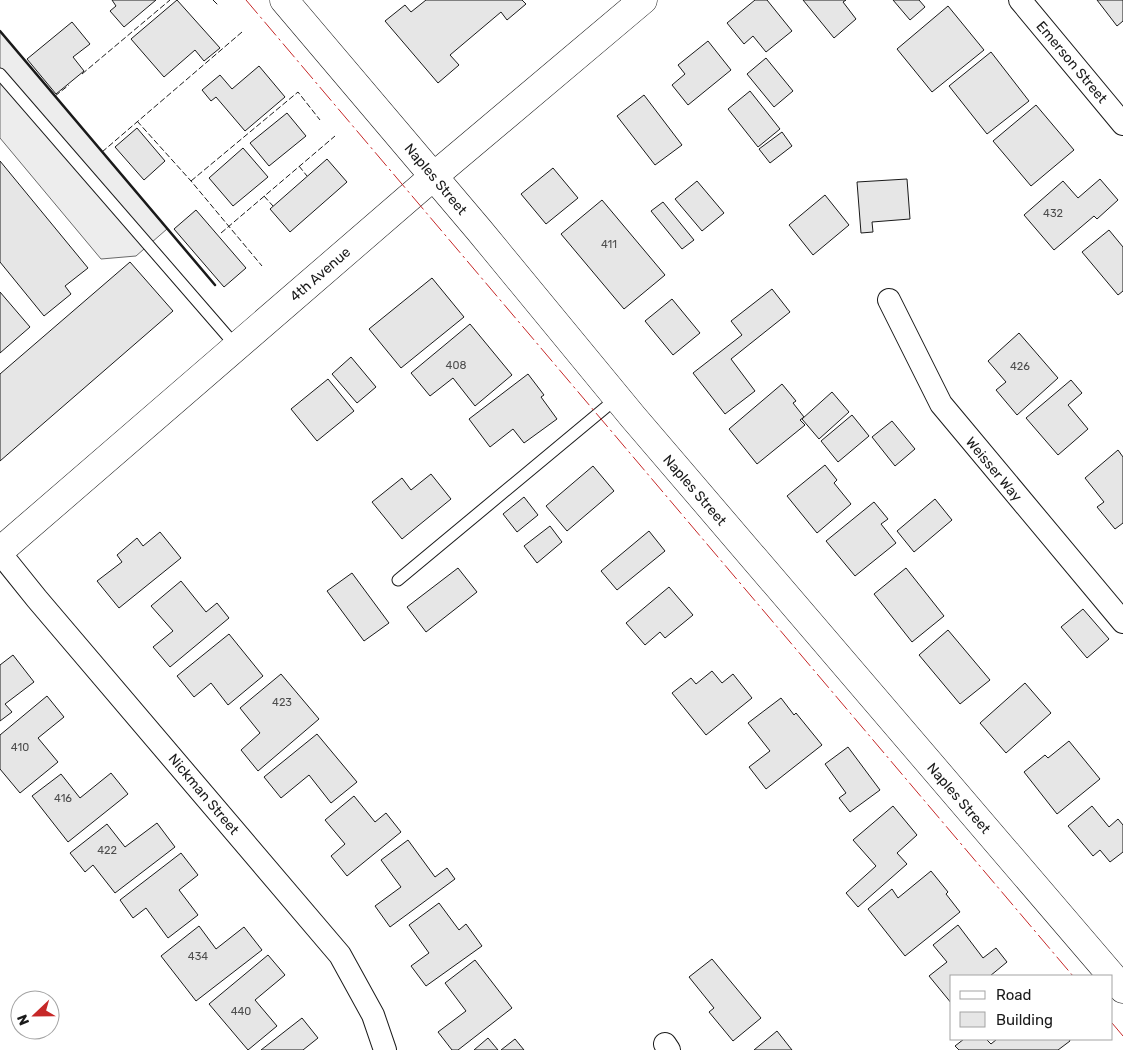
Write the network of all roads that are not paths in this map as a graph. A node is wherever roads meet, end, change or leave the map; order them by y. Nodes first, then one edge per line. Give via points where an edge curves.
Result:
1 (284, 0) edge
2 (643, 0) edge
3 (1020, 0) edge
4 (0, 74) edge
5 (1123, 124) edge
6 (434, 176) junction
7 (890, 300) dead end
8 (236, 346) junction
9 (617, 398) junction
10 (0, 552) edge
11 (398, 580) dead end
12 (1123, 622) edge
13 (1111, 975) edge
14 (1113, 977) edge
15 (1123, 989) edge
16 (385, 1050) edge

1 - 6 street, Naples Street
2 - 6 street, 4th Avenue
3 - 5 street, Emerson Street
4 - 8 lane
6 - 8 street, 4th Avenue
6 - 9 street, Naples Street
7 - 12 street, Weisser Way via 940,404
8 - 10 street, 4th Avenue
9 - 11 lane
9 - 13 street, Naples Street
10 - 16 street, Nickman Street via 340,955 373,1015
14 - 15 street, Naples Street

